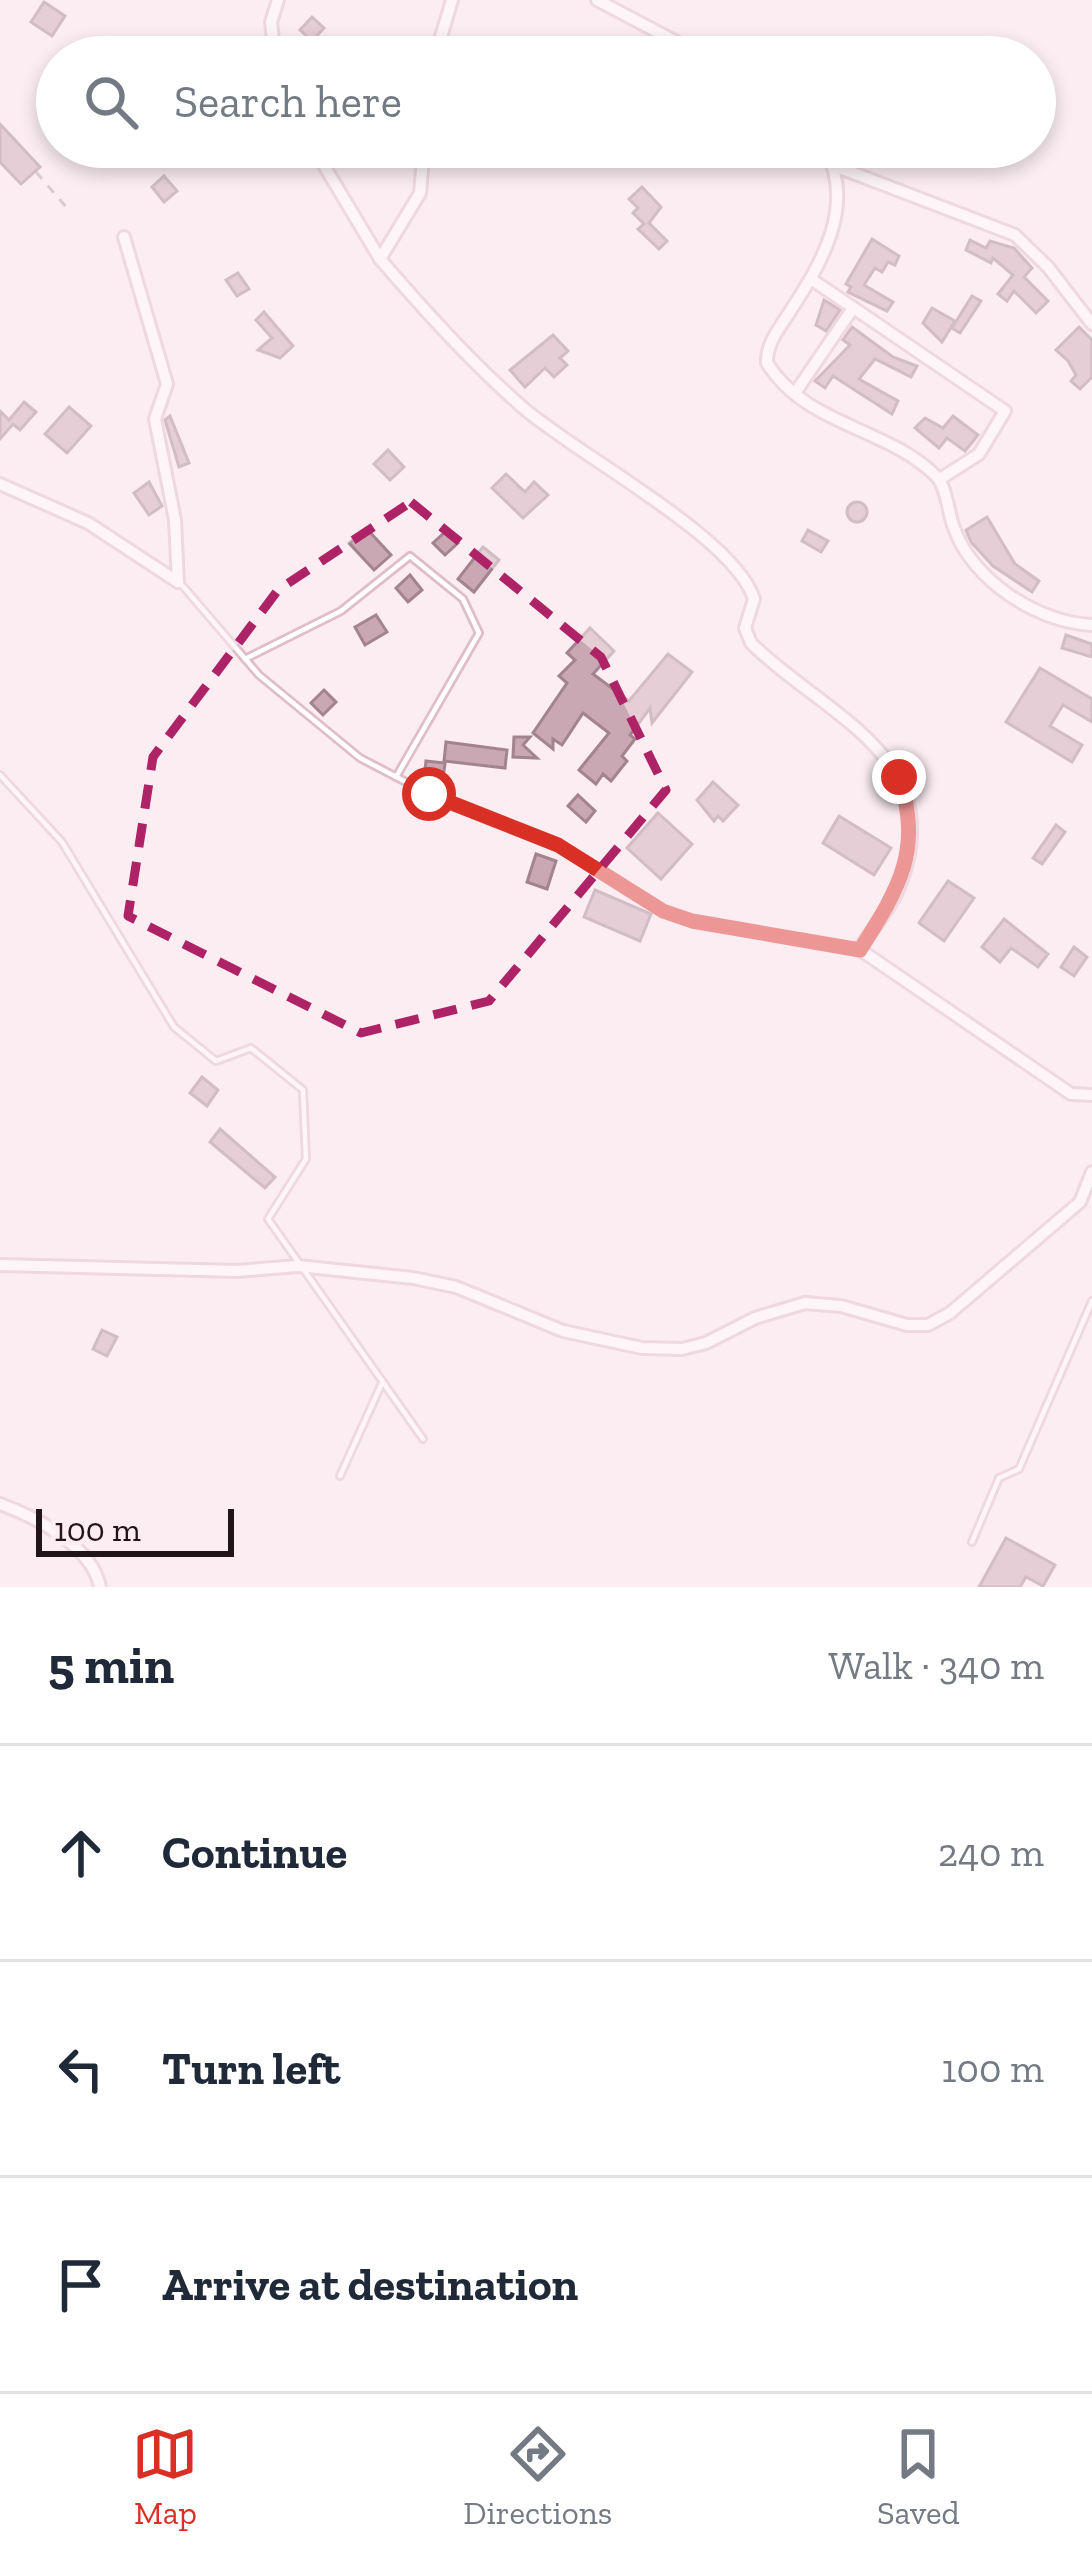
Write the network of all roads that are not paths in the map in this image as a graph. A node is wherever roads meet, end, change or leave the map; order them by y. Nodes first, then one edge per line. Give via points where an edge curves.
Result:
1 (278, 0) edge
2 (452, 0) edge
3 (597, 0) edge
4 (273, 36) edge
5 (441, 36) edge
6 (665, 36) edge
7 (326, 168) edge
8 (422, 168) edge
9 (835, 168) edge
10 (840, 168) edge
11 (124, 237) dead end
12 (380, 259) junction
13 (811, 279) junction
14 (853, 308) junction
15 (1092, 324) edge
16 (795, 393) junction
17 (940, 479) junction
18 (0, 484) edge
19 (178, 582) junction
20 (1092, 625) edge
21 (245, 659) junction
22 (0, 775) edge
23 (396, 777) junction
24 (860, 950) junction
25 (1092, 1095) edge
26 (1092, 1172) edge
27 (0, 1265) edge
28 (298, 1266) junction
29 (1092, 1301) edge
30 (382, 1383) junction
31 (423, 1439) dead end
32 (340, 1476) dead end
33 (0, 1504) edge
34 (972, 1542) dead end
35 (100, 1587) edge

1 - 4 street
2 - 5 street
3 - 6 street
7 - 12 street
8 - 12 street via 420,193
9 - 13 street via 838,210
10 - 15 street via 1015,235
11 - 19 street via 167,384 155,418
12 - 24 street via 523,408 728,560 754,599 745,628 751,643 853,722 889,762 911,816 908,849 899,888
13 - 14 street
13 - 16 street via 766,352 773,373
14 - 16 street
14 - 17 street via 1005,411 979,454
16 - 17 street
17 - 20 street via 955,532 985,574 1035,611
18 - 19 street via 88,523
19 - 21 lane
21 - 23 lane via 304,716
21 - 23 lane via 341,611 410,556 463,599 479,632
22 - 28 lane via 62,842 174,1028 217,1061 251,1048 303,1090 306,1159 268,1219
23 - 24 lane via 558,845 663,911
24 - 25 street via 1071,1094
26 - 28 street via 1080,1202 928,1325 805,1303 682,1349 642,1348 563,1331 456,1287
27 - 28 street
28 - 30 lane
29 - 34 lane via 1019,1468 999,1478
30 - 31 lane
30 - 32 lane
33 - 35 street via 31,1515 72,1546

